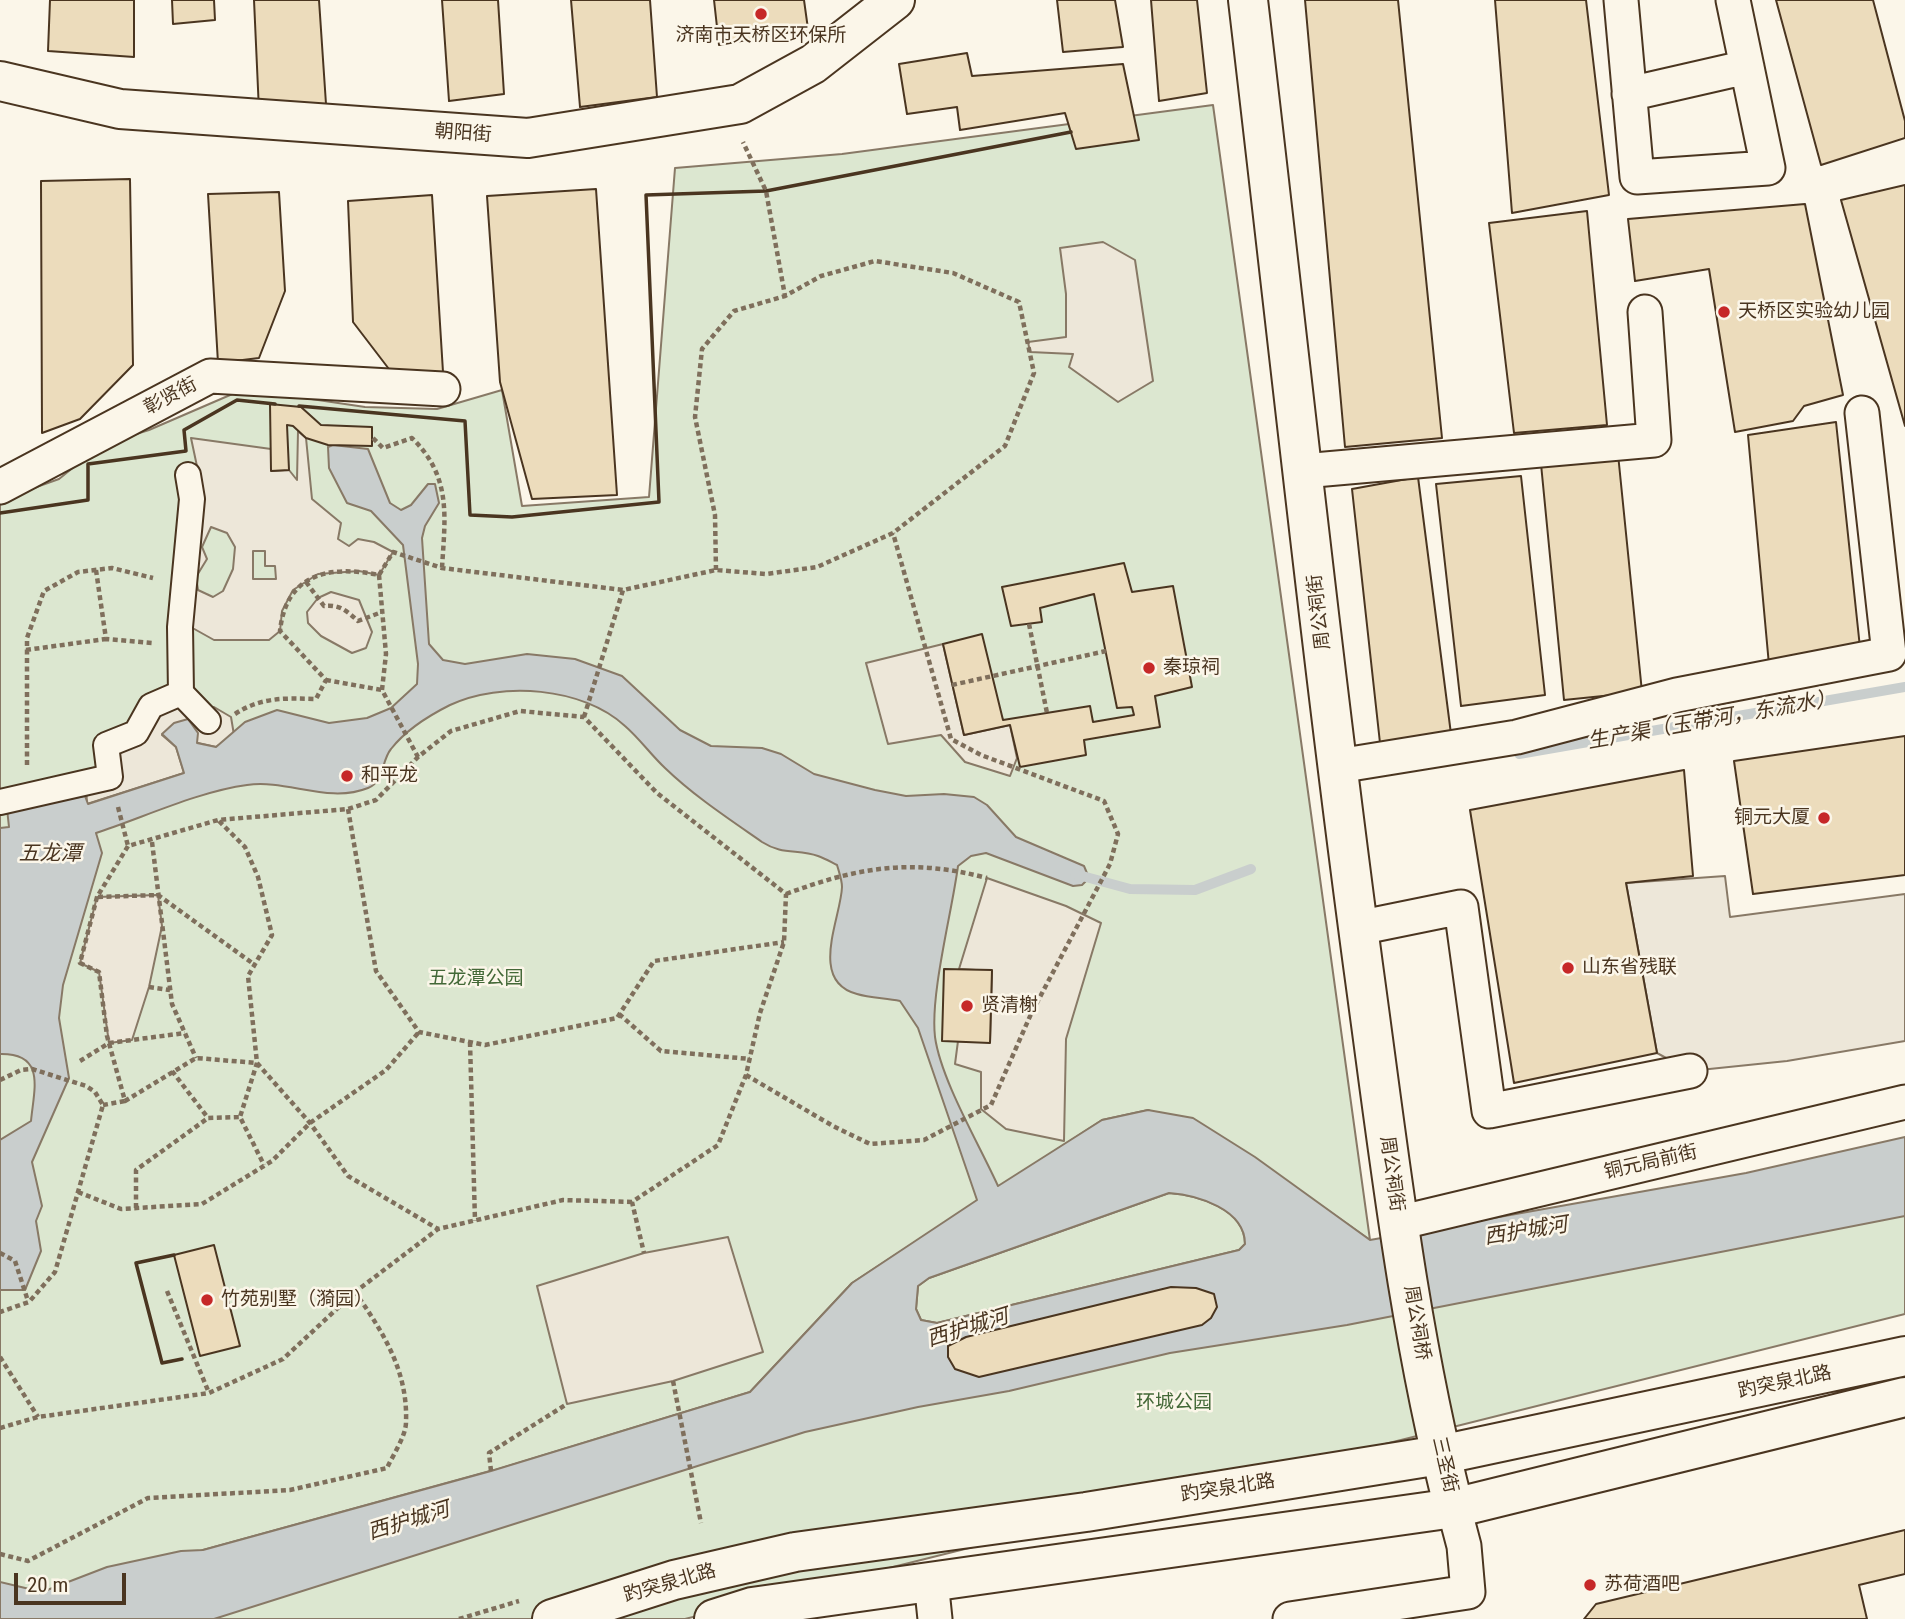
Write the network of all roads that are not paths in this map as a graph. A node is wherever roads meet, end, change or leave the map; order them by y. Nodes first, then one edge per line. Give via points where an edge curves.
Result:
1 (895, 0) edge
2 (1248, 0) edge
3 (1621, 0) edge
4 (1733, 0) edge
5 (1747, 67) junction
6 (0, 81) edge
7 (1629, 93) junction
8 (1645, 312) dead end
9 (443, 389) dead end
10 (1862, 413) dead end
11 (1303, 471) junction
12 (188, 475) dead end
13 (0, 486) edge
14 (181, 692) junction
15 (208, 721) road end
16 (1338, 766) junction
17 (0, 804) edge
18 (0, 821) edge
19 (1358, 928) junction
20 (1690, 1071) dead end
21 (1905, 1102) edge
22 (1398, 1223) junction
23 (1905, 1356) edge
24 (1905, 1397) edge
25 (1438, 1439) junction
26 (1454, 1508) junction
27 (931, 1581) junction
28 (1471, 1606) edge
29 (552, 1619) edge
30 (714, 1619) edge
31 (935, 1619) edge
32 (1290, 1619) edge

1 - 6 main road, 朝阳街 via 813,64 740,104 528,138 120,109
2 - 11 main road, 周公祠街
3 - 7 street
4 - 5 street
5 - 7 street
5 - 7 street via 1768,168 1637,177
8 - 11 street via 1654,440
9 - 13 street, 彰贤街 via 210,376
10 - 16 street via 1889,654 1677,695 1517,737
11 - 16 main road, 周公祠街
12 - 14 street via 192,499 183,589
14 - 15 street
14 - 17 street via 151,706 136,733 106,745 110,777
16 - 19 main road, 周公祠街
17 - 18 street
19 - 20 street via 1461,906 1489,1111
19 - 22 main road, 周公祠街
21 - 22 street, 铜元局前街
22 - 25 main road, 周公祠桥
23 - 25 main road, 趵突泉北路
24 - 26 main road
25 - 26 main road, 三圣街
25 - 29 main road, 趵突泉北路 via 1086,1512 795,1552 674,1580
26 - 27 main road
26 - 28 street
27 - 30 main road via 752,1607
27 - 31 street
28 - 32 street

